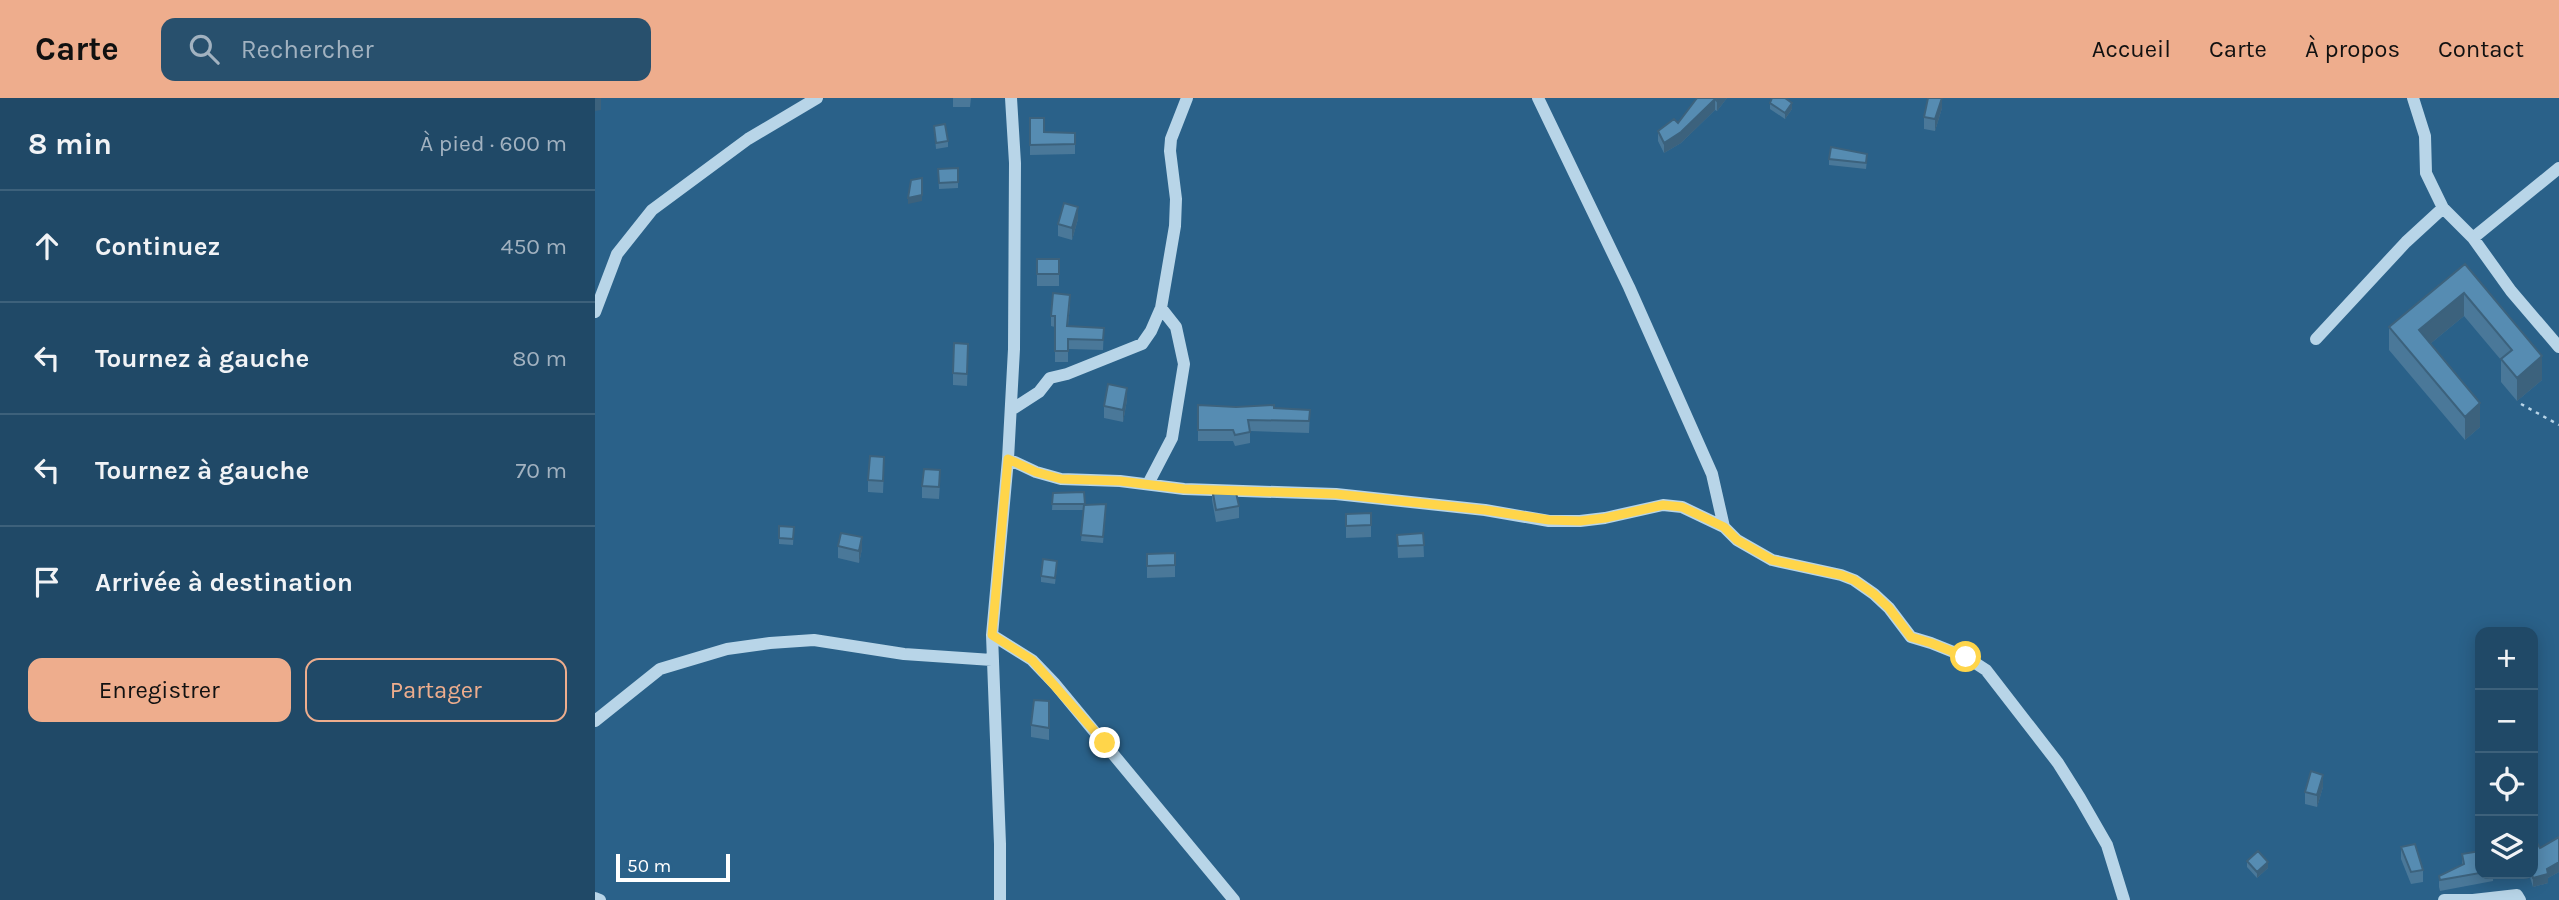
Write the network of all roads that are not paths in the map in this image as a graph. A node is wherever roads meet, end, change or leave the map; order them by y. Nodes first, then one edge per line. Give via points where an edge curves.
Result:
1 (817, 98) edge
2 (1011, 98) edge
3 (1187, 98) edge
4 (1538, 98) edge
5 (2413, 98) edge
6 (2559, 168) edge
7 (2443, 208) junction
8 (2473, 237) junction
9 (1161, 308) junction
10 (595, 312) edge
11 (2316, 339) dead end
12 (2559, 347) edge
13 (1010, 410) junction
14 (1008, 459) junction
15 (1148, 484) junction
16 (1724, 527) junction
17 (992, 635) junction
18 (992, 660) junction
19 (595, 721) edge
20 (1000, 900) edge
21 (1234, 900) edge
22 (2124, 900) edge
23 (2444, 900) edge
24 (2520, 900) edge

1 - 10 street via 748,139 652,210 617,254
2 - 13 street via 1015,177
3 - 9 street via 1171,139 1176,213
4 - 16 street via 1712,474
5 - 7 street via 2425,136 2426,173
6 - 8 street
7 - 8 street
7 - 11 street
8 - 12 street
9 - 13 street via 1142,344 1050,378 1039,392
9 - 15 street via 1176,327 1184,364 1172,438
13 - 14 street
14 - 15 street via 1061,479
14 - 17 street
15 - 16 street via 1336,494 1549,520 1605,518 1663,505 1682,507
16 - 22 street via 1772,560 1854,580 1889,608 1911,637 1966,657 1986,670 2080,798 2107,845
17 - 18 street
17 - 21 street via 1032,660 1055,684
18 - 19 street via 904,654 814,640 727,649 660,669
18 - 20 street
23 - 24 street via 2517,895

